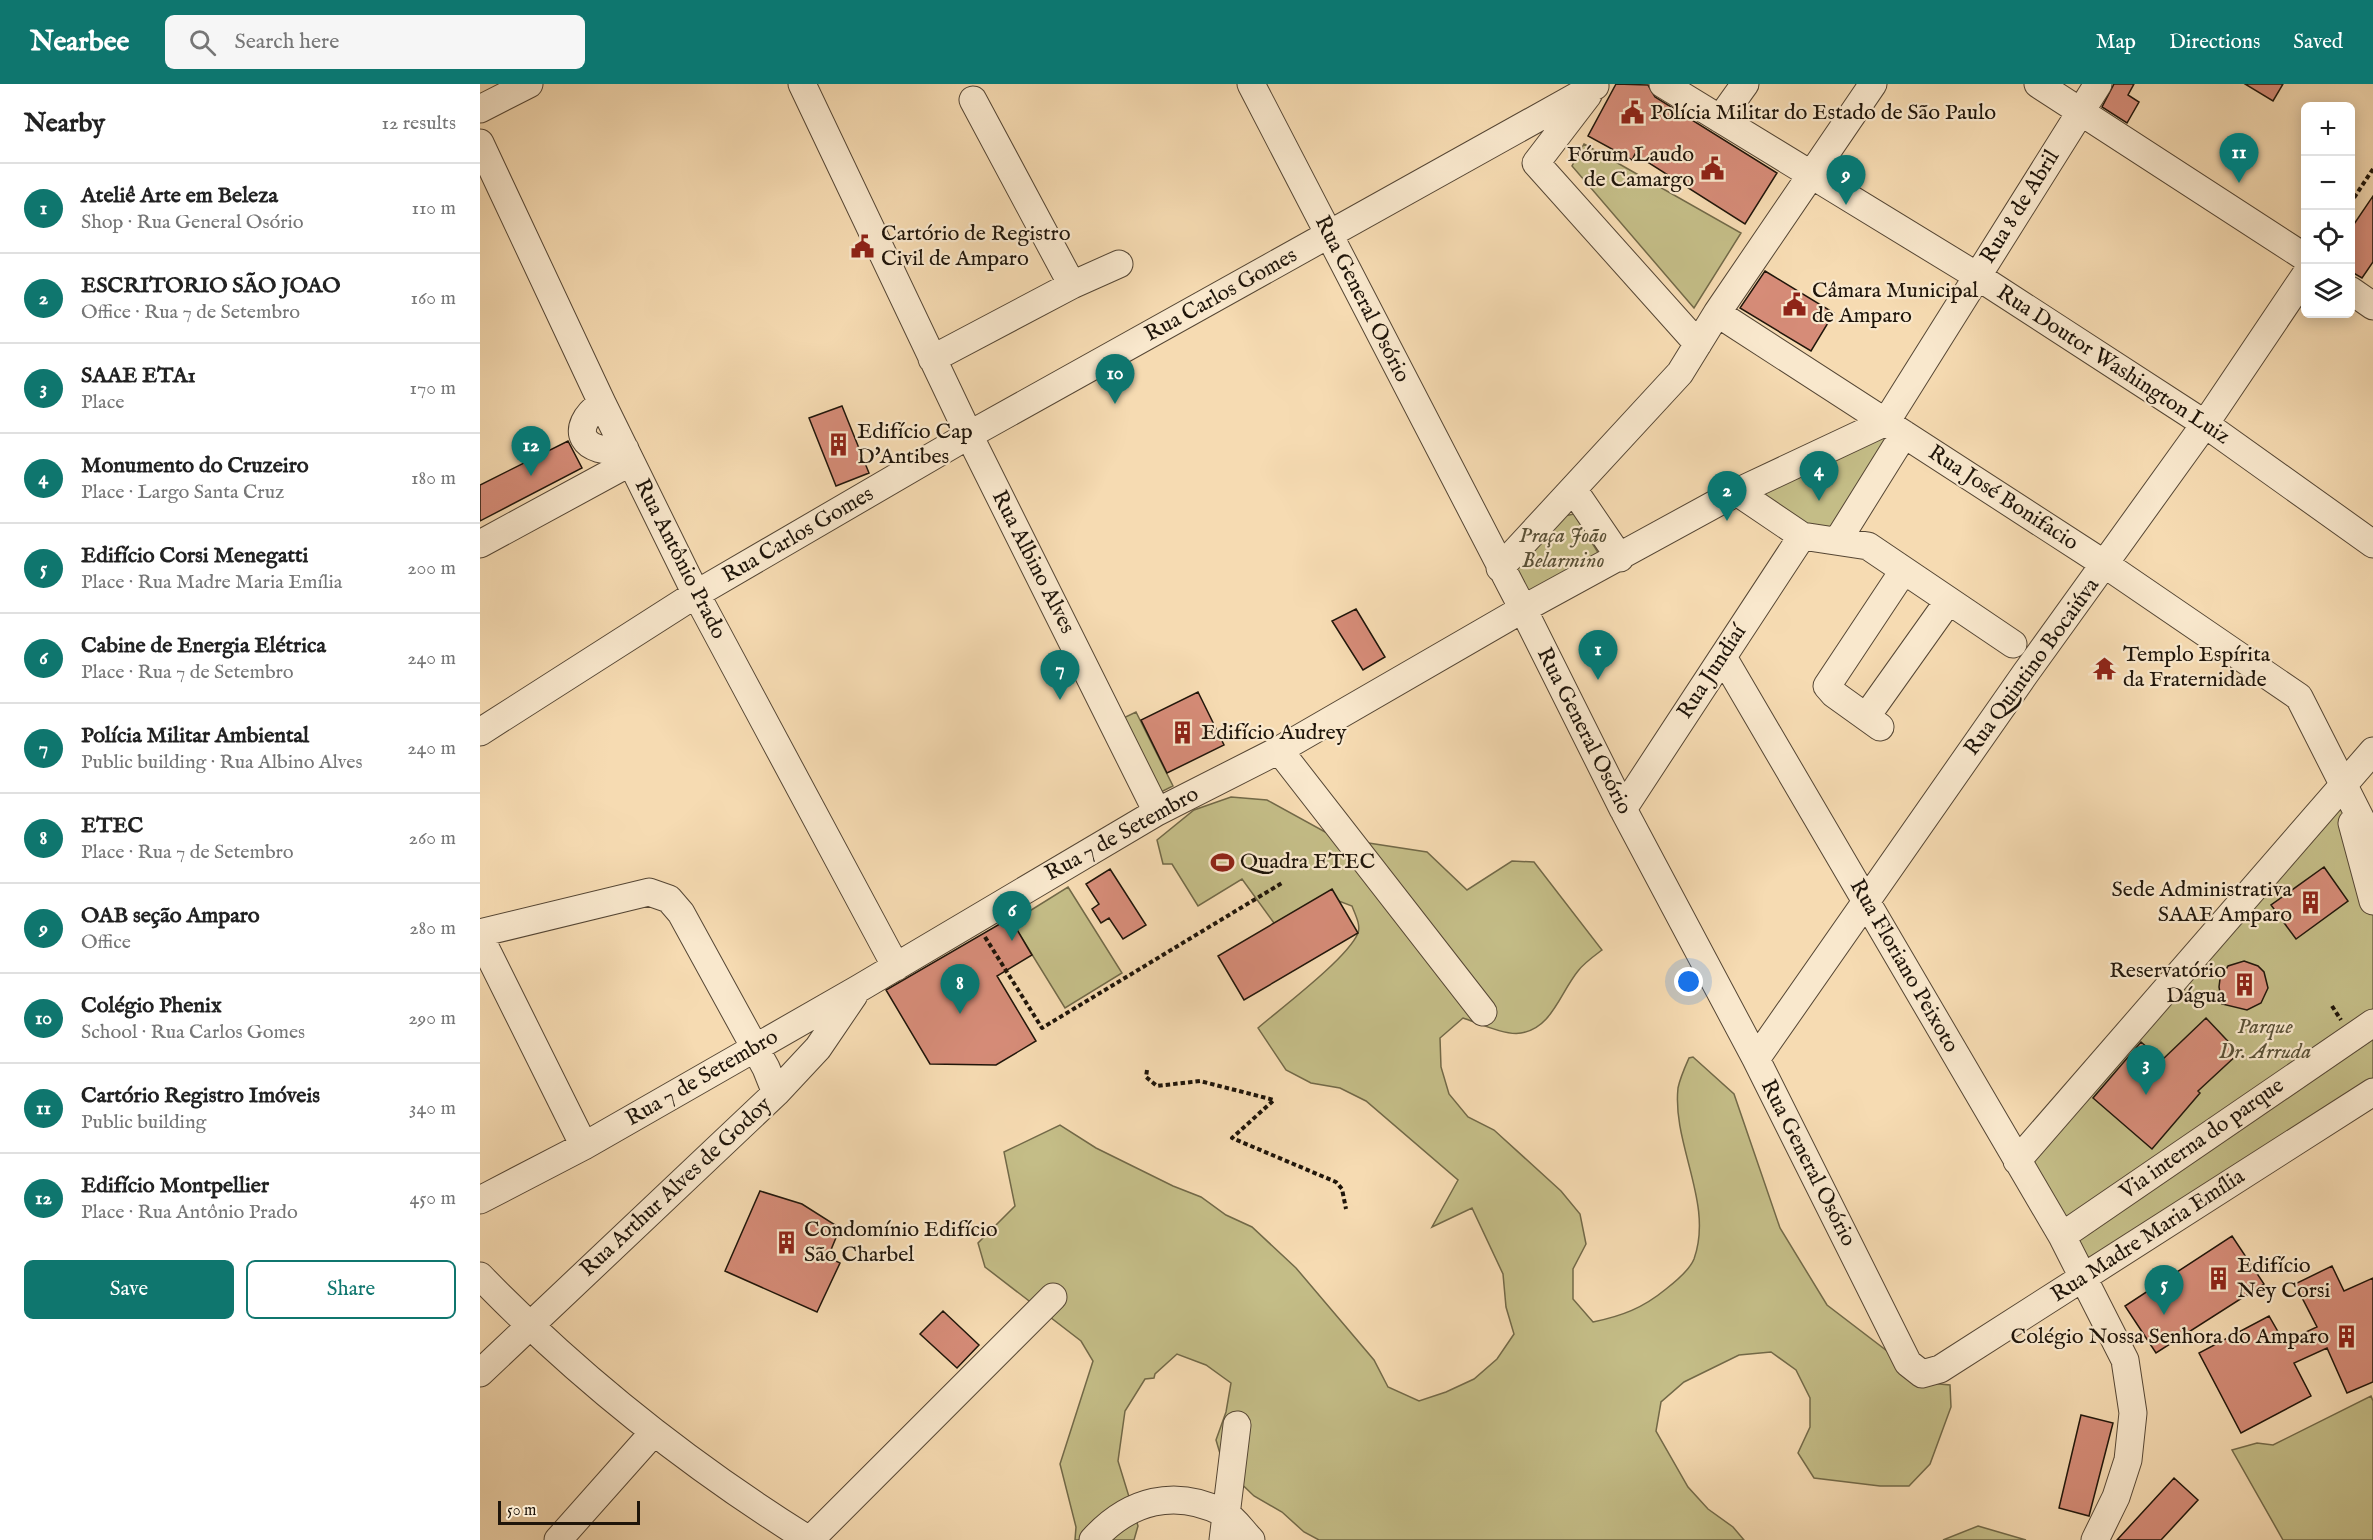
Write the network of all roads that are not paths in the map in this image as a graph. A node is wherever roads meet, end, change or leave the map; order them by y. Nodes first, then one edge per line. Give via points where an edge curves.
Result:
1 (529, 84) edge
2 (801, 84) edge
3 (1251, 84) edge
4 (1663, 84) edge
5 (1745, 84) edge
6 (1874, 84) edge
7 (2038, 84) edge
8 (2097, 84) edge
9 (1595, 85) edge
10 (973, 100) dead end
11 (480, 109) edge
12 (2081, 111) junction
13 (1720, 119) junction
14 (480, 143) edge
15 (1813, 174) junction
16 (1329, 234) junction
17 (2301, 255) edge
18 (1119, 264) dead end
19 (1977, 276) junction
20 (2301, 281) edge
21 (1072, 285) junction
22 (2355, 293) edge
23 (2373, 306) edge
24 (1717, 314) junction
25 (1698, 344) junction
26 (932, 359) junction
27 (2205, 424) junction
28 (1895, 428) junction
29 (969, 435) junction
30 (628, 455) junction
31 (1573, 489) junction
32 (1737, 492) junction
33 (1802, 536) junction
34 (1838, 540) junction
35 (480, 544) edge
36 (2373, 544) edge
37 (1620, 558) junction
38 (2106, 565) junction
39 (1500, 568) junction
40 (1896, 582) junction
41 (696, 594) junction
42 (1523, 609) junction
43 (1940, 613) junction
44 (2013, 644) dead end
45 (1723, 657) junction
46 (2025, 674) junction
47 (480, 732) edge
48 (1279, 750) junction
49 (2373, 751) edge
50 (2342, 786) junction
51 (1623, 809) junction
52 (1157, 812) junction
53 (2373, 843) edge
54 (1867, 900) junction
55 (2373, 901) edge
56 (480, 935) edge
57 (896, 967) junction
58 (858, 989) junction
59 (1484, 1012) dead end
60 (2373, 1023) edge
61 (754, 1047) junction
62 (1756, 1059) junction
63 (2373, 1092) edge
64 (776, 1093) junction
65 (584, 1146) junction
66 (2017, 1161) junction
67 (480, 1200) edge
68 (2062, 1236) junction
69 (480, 1276) edge
70 (2083, 1277) junction
71 (1053, 1297) dead end
72 (528, 1325) junction
73 (480, 1373) edge
74 (1922, 1374) joint
75 (1237, 1425) dead end
76 (653, 1433) junction
77 (1225, 1527) edge
78 (558, 1540) edge
79 (809, 1540) edge
80 (1093, 1540) edge
81 (1251, 1540) edge
82 (2095, 1540) edge

1 - 11 street
2 - 26 street, Rua Albino Alves
3 - 16 street, Rua General Osório
4 - 13 street, Rua Doutor Washington Luiz
5 - 13 street
6 - 15 street
7 - 12 street
8 - 12 street, Rua 8 de Abril
9 - 16 street, Rua Carlos Gomes
9 - 25 street via 1536,163
10 - 21 street
12 - 17 street
12 - 19 street, Rua 8 de Abril
13 - 15 street, Rua Doutor Washington Luiz
14 - 30 street, Rua Antônio Prado
15 - 19 street, Rua Doutor Washington Luiz
15 - 24 street
16 - 29 street, Rua Carlos Gomes
16 - 39 street, Rua General Osório
18 - 21 street
19 - 27 street, Rua Doutor Washington Luiz
19 - 28 street, Rua 8 de Abril
20 - 27 street, Rua Quintino Bocaiúva
21 - 26 street
22 - 23 street
24 - 25 street
24 - 28 street, Rua José Bonifacio
25 - 31 street via 1680,373
26 - 29 street, Rua Albino Alves
27 - 36 street, Rua Doutor Washington Luiz
27 - 38 street, Rua Quintino Bocaiúva
28 - 32 street, Rua 7 de Setembro
28 - 34 street, Rua 8 de Abril
28 - 38 street, Rua José Bonifacio
29 - 41 street, Rua Carlos Gomes
29 - 52 street, Rua Albino Alves
30 - 35 street
30 - 41 street, Rua Antônio Prado
31 - 37 street
31 - 39 street
32 - 33 street
32 - 37 street, Rua 7 de Setembro
33 - 34 street
33 - 45 street, Rua Jundiaí
34 - 40 street
34 - 44 street via 1868,546
37 - 42 street, Rua 7 de Setembro
38 - 46 street, Rua Quintino Bocaiúva
38 - 50 street, Rua José Bonifacio via 2299,697
39 - 42 street, Rua General Osório
40 - 43 street
40 - 43 street via 1827,686 1873,722
41 - 47 street, Rua Carlos Gomes
41 - 57 street, Rua Antônio Prado
42 - 48 street, Rua 7 de Setembro
42 - 51 street, Rua General Osório
43 - 46 street
45 - 51 street, Rua Jundiaí
45 - 54 street, Rua Floriano Peixoto
46 - 54 street, Rua Quintino Bocaiúva
48 - 52 street, Rua 7 de Setembro
48 - 59 street
49 - 50 street
50 - 53 street, Rua José Bonifacio
50 - 55 street
50 - 66 street
51 - 62 street, Rua General Osório
52 - 57 street, Rua 7 de Setembro
54 - 62 street, Rua Quintino Bocaiúva
54 - 66 street, Rua Floriano Peixoto
56 - 61 street via 649,892 669,899 681,913
56 - 65 street
57 - 58 street, Rua 7 de Setembro
58 - 61 street, Rua 7 de Setembro
58 - 64 street, Rua Arthur Alves de Godoy via 818,1048
60 - 68 street, Via interna do parque
61 - 64 street
61 - 65 street, Rua 7 de Setembro
62 - 74 street, Rua General Osório via 1908,1363
63 - 70 street, Rua Madre Maria Emília
64 - 72 street, Rua Arthur Alves de Godoy
65 - 67 street, Rua 7 de Setembro
66 - 68 street, Rua Floriano Peixoto
68 - 70 street, Rua Floriano Peixoto
69 - 72 street
70 - 74 street, Rua Madre Maria Emília via 1940,1369
70 - 82 street, Rua Floriano Peixoto via 2125,1360 2133,1413 2128,1460 2116,1497
71 - 79 street
72 - 73 street, Rua Arthur Alves de Godoy
72 - 76 street
75 - 77 street
76 - 78 street
76 - 79 street
77 - 80 street via 1183,1499 1142,1504 1109,1523
77 - 81 street

